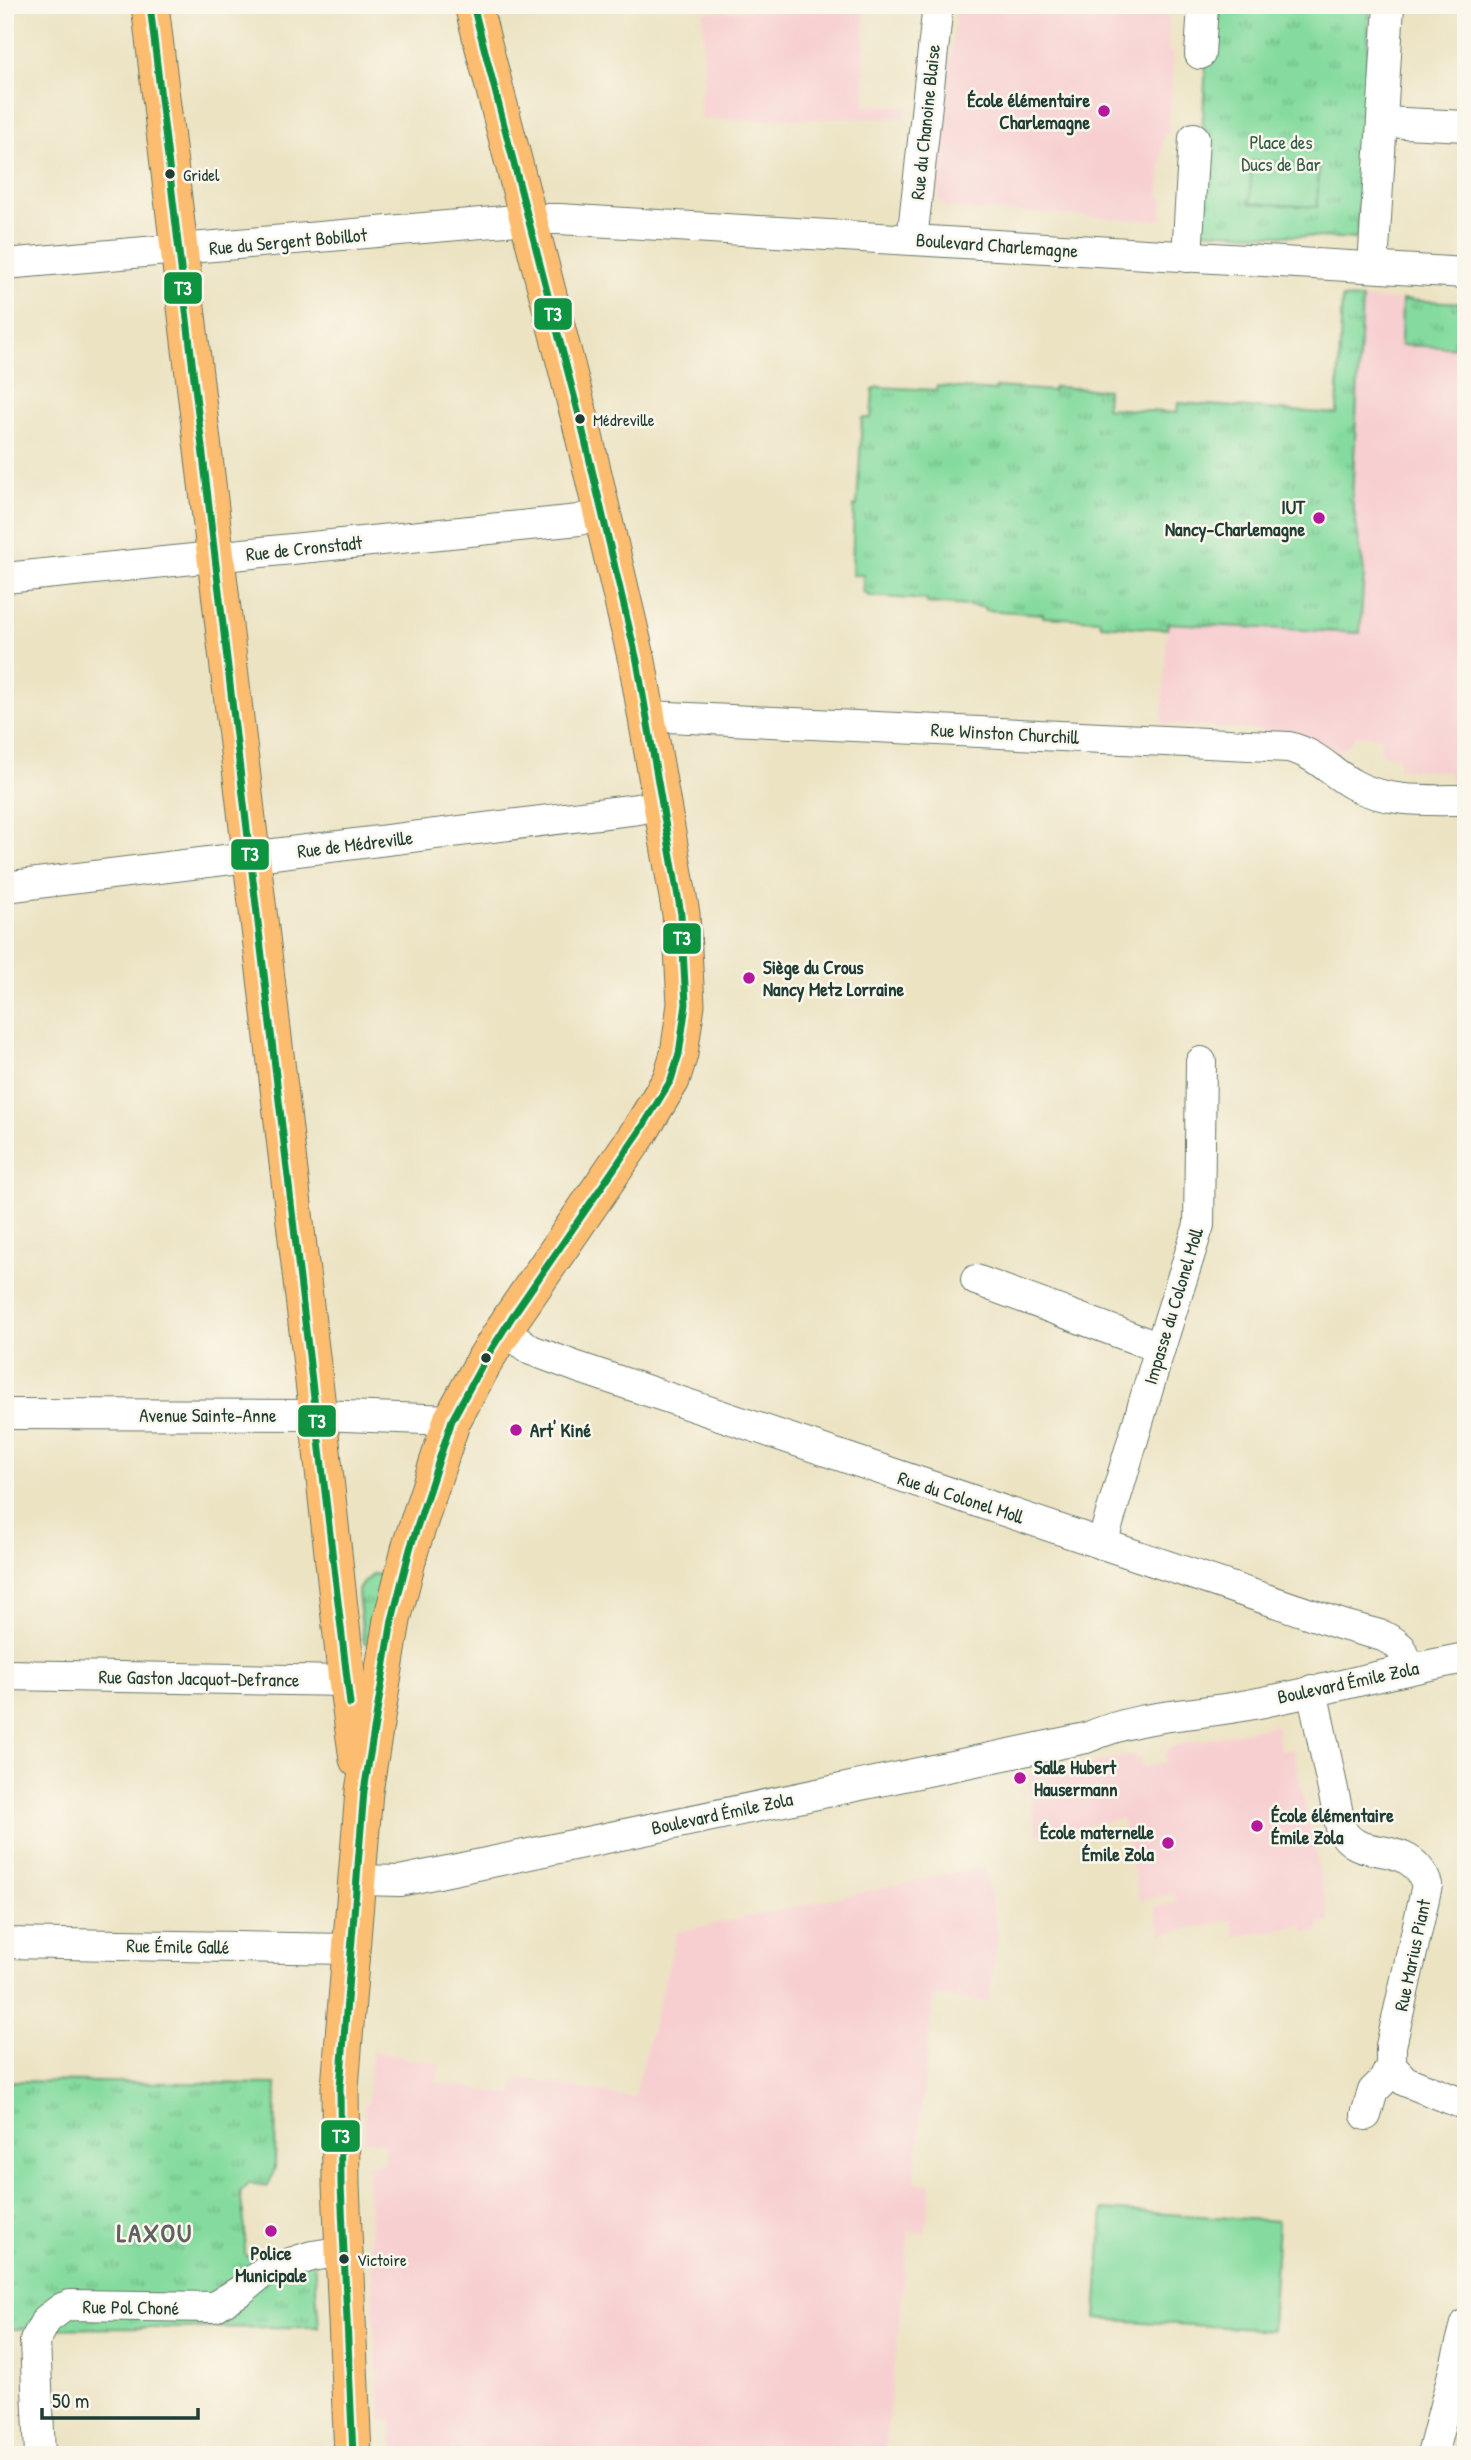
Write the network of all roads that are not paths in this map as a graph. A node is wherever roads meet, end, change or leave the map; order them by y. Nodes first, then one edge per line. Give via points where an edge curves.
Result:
1 (150, 5) edge
2 (473, 5) edge
3 (937, 5) edge
4 (1203, 5) edge
5 (1389, 5) edge
6 (1200, 54) dead end
7 (1384, 122) junction
8 (1466, 126) edge
9 (1194, 138) dead end
10 (528, 219) junction
11 (912, 240) junction
12 (180, 250) junction
13 (1187, 257) junction
14 (5, 264) edge
15 (1373, 267) junction
16 (1466, 273) edge
17 (602, 512) junction
18 (216, 557) junction
19 (5, 578) edge
20 (648, 716) junction
21 (1466, 800) edge
22 (663, 804) junction
23 (251, 856) junction
24 (5, 887) edge
25 (1201, 1062) dead end
26 (976, 1280) dead end
27 (504, 1330) junction
28 (1160, 1348) junction
29 (5, 1413) edge
30 (318, 1415) junction
31 (452, 1420) junction
32 (1102, 1544) junction
33 (386, 1658) junction
34 (1466, 1658) edge
35 (1410, 1668) junction
36 (5, 1675) edge
37 (347, 1681) junction
38 (1312, 1690) junction
39 (364, 1791) junction
40 (357, 1880) junction
41 (5, 1943) edge
42 (350, 1949) junction
43 (1391, 2066) junction
44 (1466, 2105) edge
45 (1366, 2115) dead end
46 (345, 2251) junction
47 (1466, 2324) edge
48 (40, 2455) edge
49 (353, 2455) edge
50 (1432, 2455) edge

1 - 12 main road
2 - 10 main road
3 - 11 street, Rue du Chanoine Blaise
4 - 6 street
5 - 7 street
7 - 8 street
7 - 15 street
9 - 13 street
10 - 11 street, Boulevard Charlemagne
10 - 12 street, Rue du Sergent Bobillot
10 - 17 main road
11 - 13 street, Boulevard Charlemagne
12 - 14 street, Rue du Sergent Bobillot
12 - 18 main road
13 - 15 street, Boulevard Charlemagne
15 - 16 street, Boulevard Charlemagne
17 - 18 street, Rue de Cronstadt via 579,520
17 - 20 main road
18 - 19 street, Rue de Cronstadt
18 - 23 main road
20 - 21 street, Rue Winston Churchill via 1289,747 1312,755 1352,784 1381,796
20 - 22 main road
22 - 23 street, Rue de Médreville
22 - 27 main road via 681,914 686,1004 675,1070 640,1131
23 - 24 street, Rue de Médreville
23 - 30 main road
25 - 28 street, Impasse du Colonel Moll via 1199,1225
26 - 28 street
27 - 31 main road
27 - 32 street, Rue du Colonel Moll via 531,1350 577,1367
28 - 32 street, Impasse du Colonel Moll
29 - 30 street, Avenue Sainte-Anne
30 - 31 street, Avenue Sainte-Anne
30 - 37 main road
31 - 33 main road via 402,1577
32 - 35 street, Rue du Colonel Moll via 1383,1636 1401,1648
33 - 37 main road
33 - 39 main road
34 - 35 street, Boulevard Émile Zola
35 - 38 street, Boulevard Émile Zola
36 - 37 street, Rue Gaston Jacquot-Defrance
37 - 39 main road
38 - 40 street, Boulevard Émile Zola via 1231,1707 1168,1732 1118,1741 1086,1738 400,1881
38 - 43 street, Rue Marius Piant via 1345,1837 1408,1858 1427,1885 1391,2046
39 - 40 main road
40 - 42 main road
41 - 42 street, Rue Émile Gallé
42 - 46 main road via 339,2117
43 - 44 street via 1405,2081
43 - 45 street, Rue Marius Piant via 1373,2091
46 - 48 street, Rue Pol Choné via 265,2271 214,2307 70,2305 55,2312 35,2341
46 - 49 main road
47 - 50 street

